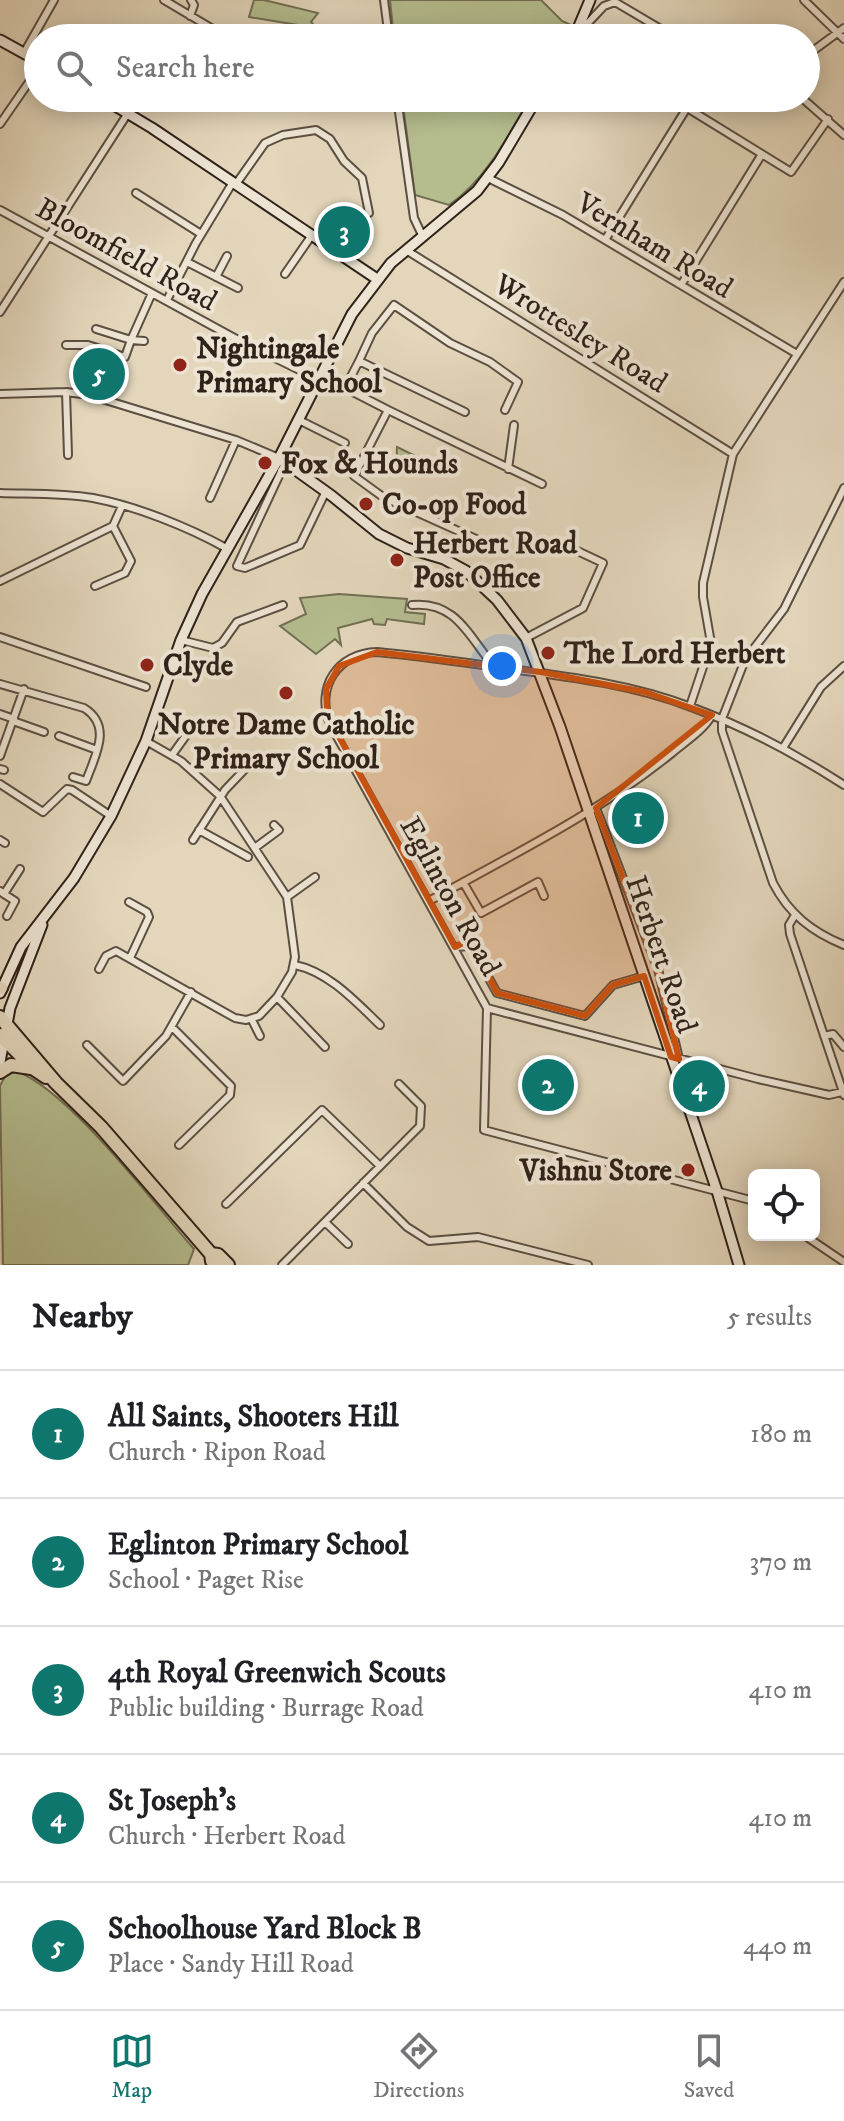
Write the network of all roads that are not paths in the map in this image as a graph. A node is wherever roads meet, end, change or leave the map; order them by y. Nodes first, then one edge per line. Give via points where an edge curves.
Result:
1 (54, 0) edge
2 (164, 0) edge
3 (191, 0) edge
4 (384, 0) edge
5 (590, 0) edge
6 (804, 0) edge
7 (190, 16) junction
8 (581, 23) joint
9 (40, 24) edge
10 (204, 24) edge
11 (387, 24) edge
12 (587, 24) edge
13 (587, 24) edge
14 (652, 24) edge
15 (844, 28) edge
16 (841, 37) edge
17 (0, 40) edge
18 (820, 48) edge
19 (24, 53) edge
20 (24, 89) edge
21 (399, 112) edge
22 (528, 112) edge
23 (685, 112) edge
24 (694, 112) edge
25 (819, 112) edge
26 (128, 113) joint
27 (828, 119) junction
28 (0, 124) edge
29 (844, 135) edge
30 (762, 154) junction
31 (488, 178) junction
32 (234, 183) junction
33 (136, 193) dead end
34 (0, 210) edge
35 (369, 213) dead end
36 (201, 234) junction
37 (312, 235) junction
38 (422, 235) junction
39 (49, 237) junction
40 (605, 240) junction
41 (406, 250) junction
42 (227, 256) dead end
43 (187, 262) junction
44 (285, 274) dead end
45 (216, 277) junction
46 (377, 279) junction
47 (844, 282) edge
48 (681, 285) junction
49 (238, 288) dead end
50 (152, 293) junction
51 (167, 300) junction
52 (0, 312) edge
53 (96, 329) dead end
54 (131, 340) junction
55 (144, 341) dead end
56 (66, 345) dead end
57 (797, 354) junction
58 (359, 361) junction
59 (319, 377) junction
60 (345, 388) junction
61 (66, 392) junction
62 (0, 394) edge
63 (388, 410) junction
64 (505, 410) dead end
65 (465, 412) dead end
66 (299, 420) junction
67 (514, 425) dead end
68 (236, 440) junction
69 (345, 443) dead end
70 (733, 454) junction
71 (68, 455) dead end
72 (282, 461) junction
73 (508, 469) junction
74 (542, 484) dead end
75 (844, 488) edge
76 (326, 491) junction
77 (0, 493) edge
78 (210, 498) dead end
79 (122, 506) junction
80 (113, 526) junction
81 (569, 547) dead end
82 (226, 548) junction
83 (505, 552) dead end
84 (0, 581) edge
85 (95, 586) dead end
86 (283, 605) dead end
87 (412, 605) dead end
88 (0, 637) edge
89 (526, 638) junction
90 (181, 640) junction
91 (488, 666) junction
92 (844, 666) edge
93 (541, 672) junction
94 (0, 684) edge
95 (146, 687) dead end
96 (24, 689) junction
97 (690, 706) junction
98 (0, 714) edge
99 (712, 715) junction
100 (722, 719) junction
101 (14, 720) junction
102 (183, 721) dead end
103 (195, 723) dead end
104 (190, 730) junction
105 (44, 732) dead end
106 (59, 736) dead end
107 (146, 741) junction
108 (783, 748) junction
109 (97, 750) junction
110 (172, 755) junction
111 (0, 756) edge
112 (246, 768) dead end
113 (73, 777) dead end
114 (0, 784) edge
115 (844, 785) edge
116 (220, 796) junction
117 (593, 810) junction
118 (111, 816) junction
119 (274, 825) dead end
120 (199, 830) junction
121 (193, 840) dead end
122 (256, 847) junction
123 (248, 857) dead end
124 (20, 869) dead end
125 (315, 877) dead end
126 (463, 882) junction
127 (2, 893) edge
128 (544, 896) dead end
129 (287, 897) junction
130 (429, 901) junction
131 (129, 902) dead end
132 (795, 915) junction
133 (7, 916) dead end
134 (43, 921) junction
135 (844, 945) edge
136 (455, 947) junction
137 (130, 958) junction
138 (295, 965) junction
139 (99, 969) dead end
140 (644, 976) junction
141 (0, 990) edge
142 (191, 992) junction
143 (277, 997) junction
144 (487, 1008) junction
145 (252, 1020) junction
146 (380, 1025) dead end
147 (172, 1027) junction
148 (3, 1028) edge
149 (260, 1036) dead end
150 (824, 1036) junction
151 (87, 1045) dead end
152 (325, 1047) dead end
153 (844, 1047) edge
154 (675, 1058) junction
155 (0, 1062) edge
156 (34, 1069) junction
157 (0, 1072) edge
158 (56, 1083) junction
159 (399, 1084) dead end
160 (843, 1094) edge
161 (179, 1145) dead end
162 (380, 1166) junction
163 (363, 1183) junction
164 (717, 1191) junction
165 (748, 1199) edge
166 (226, 1204) dead end
167 (325, 1222) junction
168 (813, 1241) edge
169 (348, 1244) dead end
170 (214, 1259) edge
171 (844, 1262) edge
172 (579, 1264) edge
173 (228, 1265) edge
174 (282, 1265) edge
175 (588, 1265) edge
176 (739, 1265) edge

1 - 9 street
2 - 7 street
3 - 7 street
4 - 11 street
5 - 8 street
6 - 16 street
7 - 10 street
8 - 12 street
13 - 14 street via 615,2
15 - 16 street
16 - 18 street
17 - 19 street
20 - 28 street
21 - 38 street via 411,207
22 - 31 street
23 - 40 street
24 - 30 street
25 - 27 street
26 - 32 street
26 - 39 street
27 - 29 street
27 - 30 street via 791,172
30 - 48 street
31 - 38 street via 467,202
31 - 40 street, Vernham Road
32 - 35 street via 265,143 316,130 362,178
32 - 36 street
32 - 37 street
33 - 36 street
34 - 39 street, Bloomfield Road
36 - 43 street
37 - 44 street
37 - 46 street
38 - 41 street
39 - 50 street, Bloomfield Road
39 - 52 street
40 - 48 street, Vernham Road
41 - 46 street
41 - 70 street, Wrottesley Road
42 - 45 street
43 - 45 street
43 - 51 street
45 - 49 street
46 - 59 street
47 - 57 street
48 - 57 street, Vernham Road
50 - 51 street, Bloomfield Road
50 - 54 street
51 - 59 street, Bloomfield Road
53 - 54 street
54 - 55 street
54 - 56 street via 125,357 88,345
57 - 70 street
58 - 60 street
58 - 64 street via 394,305 518,382
58 - 65 street
59 - 60 street, Bloomfield Road
59 - 66 street
60 - 63 street, Bloomfield Road
61 - 62 street
61 - 68 street
61 - 71 street
63 - 73 street, Bloomfield Road
63 - 83 street via 354,476 383,497
66 - 69 street
66 - 72 street
67 - 73 street
68 - 72 street
68 - 78 street
70 - 97 street via 703,583 711,643
72 - 76 street, Herbert Road
72 - 76 street via 237,566 245,568 300,545
72 - 82 street
73 - 74 street, Bloomfield Road
75 - 100 street via 784,609 745,660
76 - 89 street, Herbert Road via 390,541 466,571
77 - 79 street via 89,497
79 - 80 street
79 - 82 street
80 - 84 street
80 - 85 street via 131,561 125,573
81 - 89 street via 603,563 583,608
82 - 90 street
86 - 90 street via 237,622 213,648
87 - 91 street via 427,603 448,611 488,659
88 - 95 street
89 - 93 street, Herbert Road
90 - 107 street
91 - 93 street, Eglinton Road
91 - 130 street, Eglinton Road via 367,653 339,666 326,689 330,724
92 - 108 street via 821,687
93 - 97 street, Eglinton Road
93 - 117 street, Herbert Road
94 - 96 street
96 - 101 street
96 - 109 street via 89,711 100,730
97 - 99 street, Eglinton Road
98 - 101 street
99 - 100 street, Eglinton Road
99 - 117 street via 660,762
100 - 108 street, Eglinton Road
100 - 132 street via 773,883
101 - 105 street
101 - 111 street
102 - 104 street
103 - 104 street
104 - 110 street
106 - 109 street
107 - 110 street
107 - 118 street
108 - 115 street, Eglinton Road
109 - 113 street via 86,781
110 - 116 street
112 - 116 street
114 - 118 street via 43,812 67,789
116 - 120 street
116 - 122 street
117 - 126 street
117 - 140 street, Herbert Road
117 - 154 street, Herbert Road via 658,969
118 - 134 street
119 - 122 street via 279,830
120 - 121 street
120 - 123 street
122 - 129 street
124 - 127 street
125 - 129 street
126 - 128 street via 481,913 538,882
126 - 130 street
127 - 133 street via 15,901
129 - 138 street
130 - 136 street, Eglinton Road
131 - 137 street via 149,917
132 - 135 street
132 - 150 street via 790,934
134 - 141 street via 21,947
134 - 148 street
136 - 140 street via 471,946 497,993 585,1016 613,985
136 - 144 street, Eglinton Road
137 - 139 street via 111,951
137 - 142 street
138 - 143 street
138 - 146 street via 343,990
140 - 154 street, Herbert Road
142 - 145 street via 235,1018
142 - 147 street
143 - 145 street
143 - 152 street
144 - 154 street
144 - 164 street, Eglinton Road via 484,1130
145 - 149 street
147 - 151 street via 123,1081
147 - 161 street via 231,1086 230,1095
148 - 155 street
148 - 156 highway
148 - 158 highway
150 - 153 street via 833,1034
150 - 160 street
154 - 160 street
154 - 164 street, Herbert Road
156 - 157 highway via 16,1065
156 - 158 highway
158 - 170 highway via 101,1127
159 - 162 street via 421,1106 420,1126
162 - 163 street
162 - 166 street via 322,1110
163 - 167 street
163 - 172 street via 423,1239 478,1237
164 - 165 street
164 - 176 street, Herbert Road
167 - 169 street
167 - 174 street
168 - 171 street
170 - 173 highway via 218,1255
172 - 175 street

